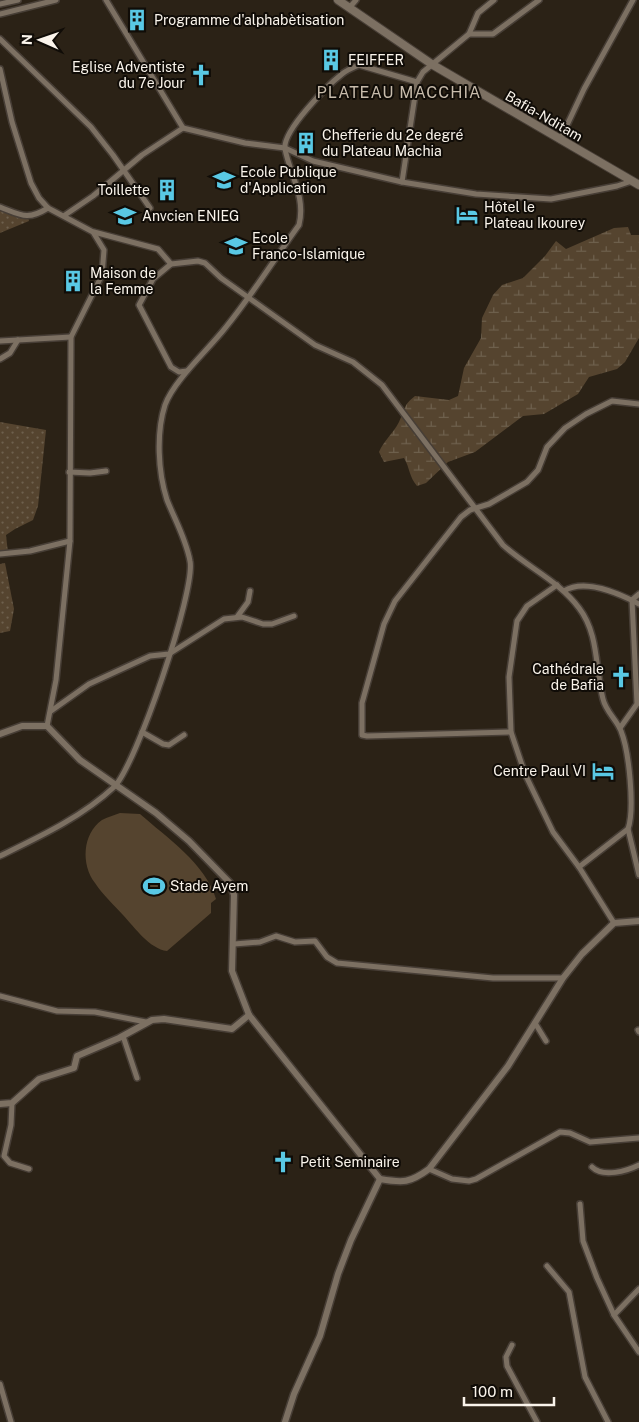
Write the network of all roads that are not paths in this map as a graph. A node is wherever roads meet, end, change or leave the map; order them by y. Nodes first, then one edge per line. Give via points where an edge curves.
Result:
1 (18, 0) edge
2 (56, 0) edge
3 (106, 0) edge
4 (338, 0) edge
5 (356, 0) edge
6 (494, 0) edge
7 (539, 0) edge
8 (633, 0) edge
9 (0, 4) edge
10 (350, 8) junction
11 (0, 14) edge
12 (469, 34) junction
13 (0, 39) edge
14 (432, 64) junction
15 (0, 69) edge
16 (417, 82) junction
17 (183, 128) junction
18 (560, 140) junction
19 (285, 148) junction
20 (124, 170) junction
21 (402, 182) junction
22 (636, 183) edge
23 (0, 207) edge
24 (48, 208) junction
25 (150, 208) dead end
26 (66, 215) junction
27 (94, 232) junction
28 (172, 264) junction
29 (248, 297) junction
30 (71, 337) junction
31 (18, 340) junction
32 (0, 341) edge
33 (0, 359) edge
34 (187, 371) junction
35 (639, 404) edge
36 (106, 471) dead end
37 (69, 472) junction
38 (474, 508) junction
39 (70, 541) junction
40 (0, 554) edge
41 (557, 585) junction
42 (250, 591) dead end
43 (564, 592) junction
44 (639, 594) edge
45 (632, 600) junction
46 (639, 604) edge
47 (294, 616) dead end
48 (237, 617) junction
49 (169, 654) junction
50 (51, 711) junction
51 (47, 726) junction
52 (620, 728) junction
53 (142, 732) junction
54 (511, 732) junction
55 (0, 734) edge
56 (184, 735) dead end
57 (115, 786) junction
58 (639, 797) edge
59 (632, 799) junction
60 (628, 829) junction
61 (0, 856) edge
62 (579, 868) junction
63 (639, 875) edge
64 (639, 921) edge
65 (614, 923) junction
66 (234, 944) junction
67 (563, 978) junction
68 (0, 996) edge
69 (249, 1015) junction
70 (146, 1022) junction
71 (535, 1023) junction
72 (122, 1036) junction
73 (546, 1041) dead end
74 (137, 1078) dead end
75 (12, 1103) junction
76 (0, 1104) edge
77 (639, 1138) edge
78 (639, 1165) edge
79 (592, 1167) dead end
80 (30, 1168) dead end
81 (429, 1169) junction
82 (380, 1179) junction
83 (580, 1204) dead end
84 (547, 1266) dead end
85 (639, 1289) edge
86 (614, 1315) junction
87 (512, 1345) dead end
88 (639, 1352) edge
89 (0, 1384) edge
90 (10, 1422) edge
91 (285, 1422) edge
92 (537, 1422) edge
93 (608, 1422) edge

1 - 9 street
2 - 11 street
3 - 17 street
4 - 10 main road, Bafia-Nditam
5 - 10 street
6 - 12 street via 478,13
7 - 12 street via 494,34
8 - 18 street
10 - 14 main road, Bafia-Nditam
12 - 14 street
13 - 20 street via 92,128
14 - 16 street
14 - 18 main road, Bafia-Nditam
15 - 24 street via 31,183
16 - 19 street via 366,65 344,72 295,125
16 - 21 street
17 - 19 street via 245,143
17 - 20 street
18 - 22 main road, Bafia-Nditam
19 - 21 street via 313,161
19 - 29 street via 302,209 300,224
20 - 25 street
20 - 26 street
21 - 22 street via 476,194 551,199
23 - 24 street via 24,216
24 - 26 street
26 - 27 street
27 - 28 street via 158,249
27 - 30 street via 104,250 102,275
28 - 29 street via 202,262
28 - 34 street via 153,279 139,304 171,367 179,372
29 - 34 street
29 - 38 street via 315,345 353,362 382,385
30 - 31 street
30 - 37 street
31 - 32 street
31 - 33 street via 10,353
34 - 49 street via 165,404 160,441 163,482 187,548 191,578
35 - 38 street via 612,401 586,414 565,428 547,447 538,470 527,482 489,504
36 - 37 street
37 - 39 street
38 - 41 street via 517,558
38 - 54 street via 461,517 395,601 384,624 362,703 362,734
39 - 40 street
39 - 50 street
41 - 43 street
41 - 54 street via 528,606 517,621 509,678
42 - 48 street via 248,602
43 - 45 street via 570,587 590,584
43 - 52 street via 588,623 595,645 603,700 611,718
44 - 45 street
45 - 46 street
45 - 52 street via 637,704
47 - 48 street via 281,623 263,624
48 - 49 street via 224,619
49 - 50 street via 150,656 89,684
49 - 53 street
50 - 51 street
51 - 55 street via 22,726
51 - 57 street via 80,760
52 - 59 street
53 - 56 street via 169,745
53 - 57 street
54 - 62 street via 529,784 553,832
57 - 61 street via 62,823
57 - 66 street via 156,813 230,883 235,907
58 - 59 street
59 - 60 street
60 - 62 street
60 - 63 street
62 - 65 street
64 - 65 street
65 - 67 street
66 - 67 street via 280,936 295,942 315,941 327,957 337,963 485,977
66 - 69 street via 232,971
67 - 71 street
68 - 70 street via 57,1011 95,1012
69 - 70 street via 232,1028 164,1019
69 - 82 street
70 - 72 street
71 - 73 street
71 - 81 street via 508,1066
72 - 74 street
72 - 75 street via 82,1052 77,1056 74,1068 39,1079
75 - 76 street
75 - 80 street via 4,1156 10,1163
77 - 81 street via 590,1142 570,1132 560,1132 469,1181 448,1178
78 - 79 street via 613,1172 597,1171
81 - 82 street via 409,1181
82 - 91 street via 351,1240 320,1336
83 - 86 street via 583,1242
84 - 93 street via 569,1292 585,1377
85 - 86 street
86 - 88 street
87 - 92 street via 506,1357 507,1366
89 - 90 street

